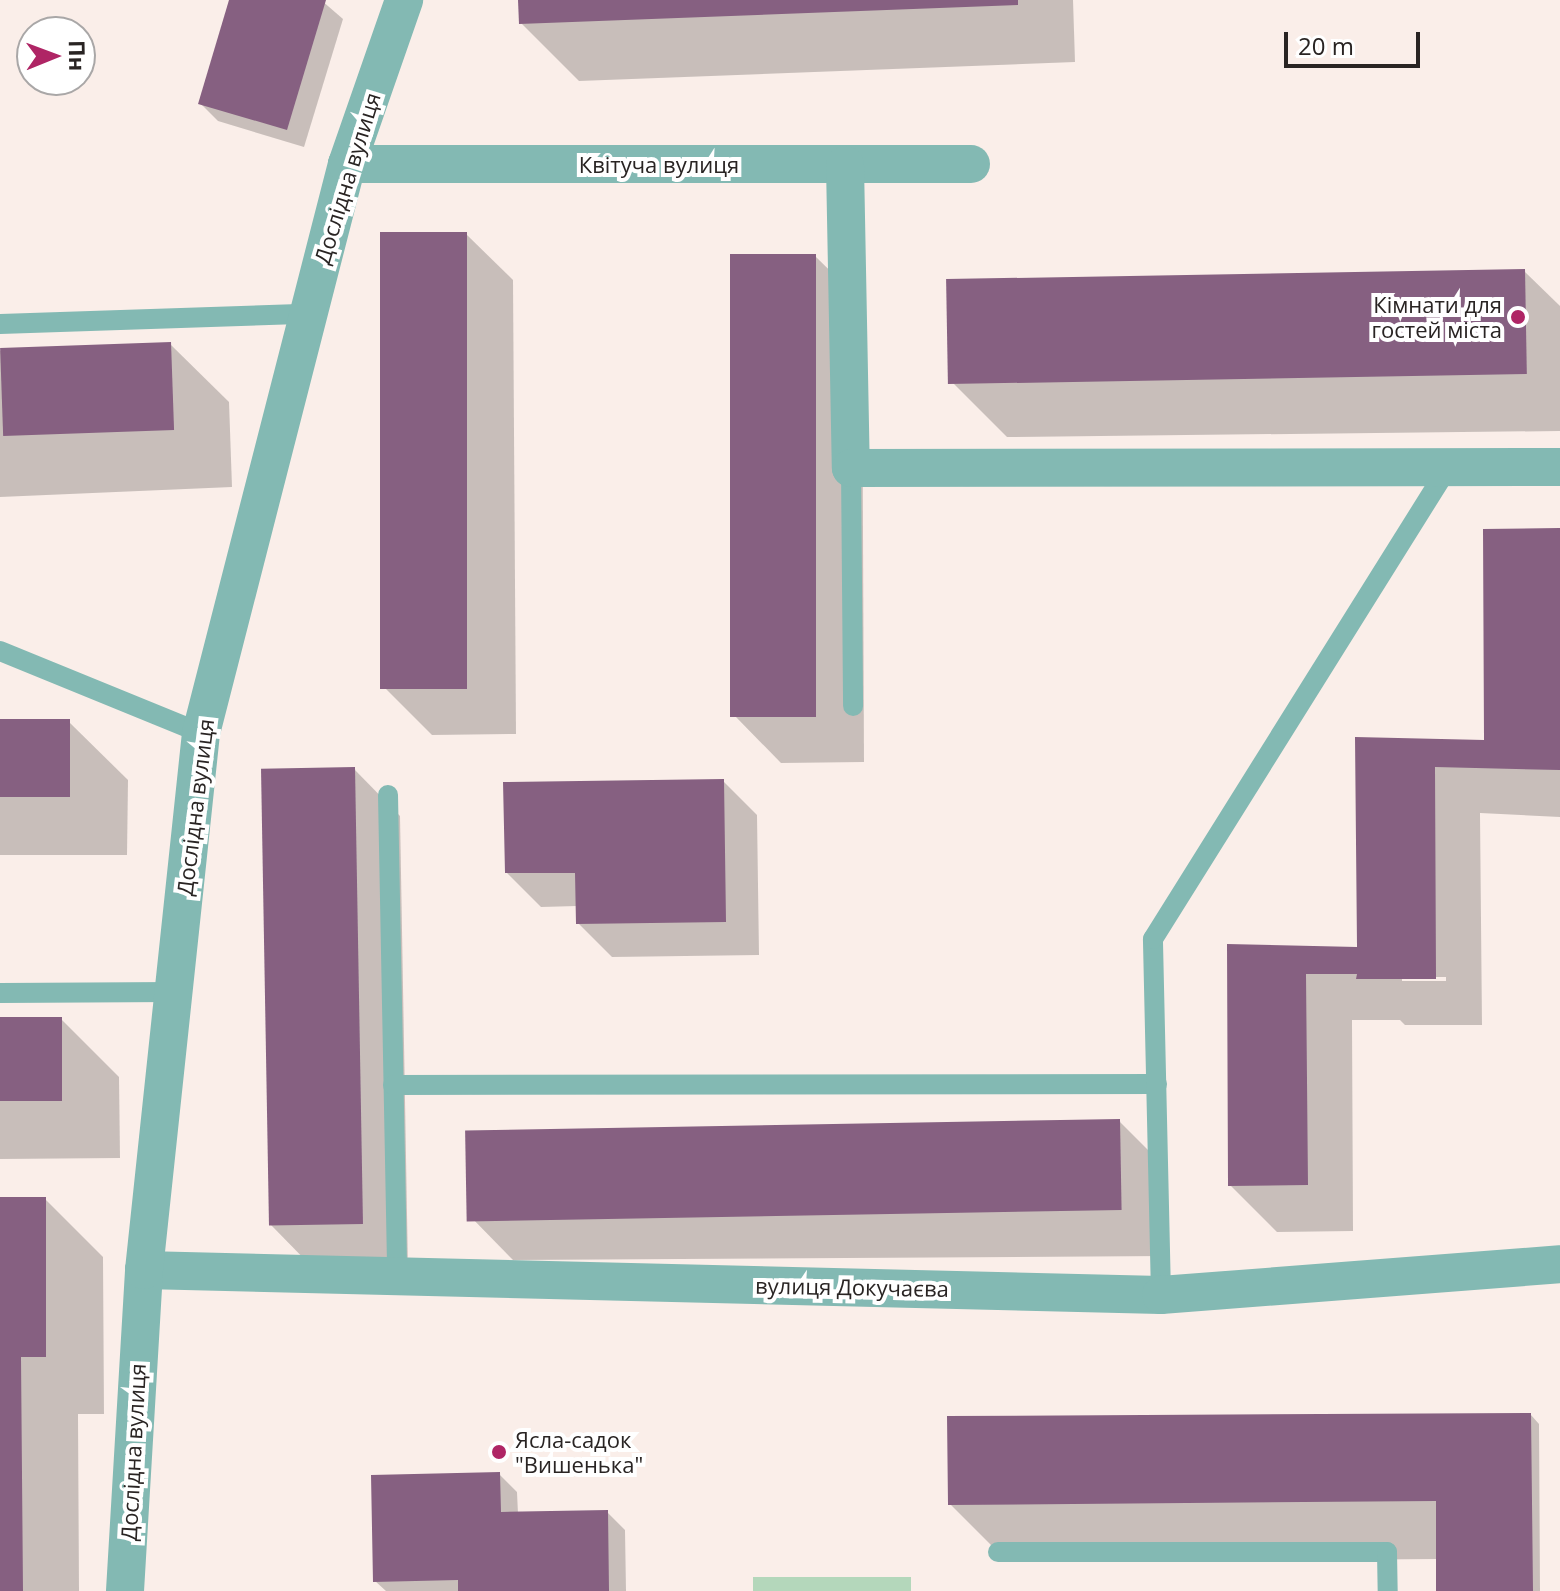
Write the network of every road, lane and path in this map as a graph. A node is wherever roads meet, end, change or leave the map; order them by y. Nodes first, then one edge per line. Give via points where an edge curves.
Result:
1 (404, 0) edge
2 (347, 164) junction
3 (971, 164) dead end
4 (845, 165) junction
5 (307, 314) junction
6 (0, 324) edge
7 (1560, 467) edge
8 (851, 468) junction
9 (1447, 469) junction
10 (0, 651) edge
11 (853, 706) dead end
12 (201, 733) junction
13 (388, 795) dead end
14 (174, 992) junction
15 (0, 993) edge
16 (1157, 1084) junction
17 (393, 1085) junction
18 (1560, 1264) edge
19 (144, 1270) junction
20 (397, 1276) junction
21 (1161, 1295) junction
22 (998, 1552) dead end
23 (125, 1591) edge
24 (1388, 1591) edge

1 - 2 street, Дослідна вулиця
2 - 4 street, Квітуча вулиця
2 - 5 street, Дослідна вулиця
3 - 4 street, Квітуча вулиця
4 - 8 street
5 - 6 lane
5 - 12 street, Дослідна вулиця
7 - 9 street
8 - 9 street
8 - 11 lane
9 - 16 lane via 1153,939
10 - 12 lane
12 - 14 street, Дослідна вулиця
13 - 17 lane
14 - 15 lane
14 - 19 street, Дослідна вулиця
16 - 17 lane
16 - 21 lane
17 - 20 lane
18 - 21 street, вулиця Докучаєва
19 - 20 street, вулиця Докучаєва
19 - 23 street, Дослідна вулиця
20 - 21 street, вулиця Докучаєва
22 - 24 lane via 1387,1552

